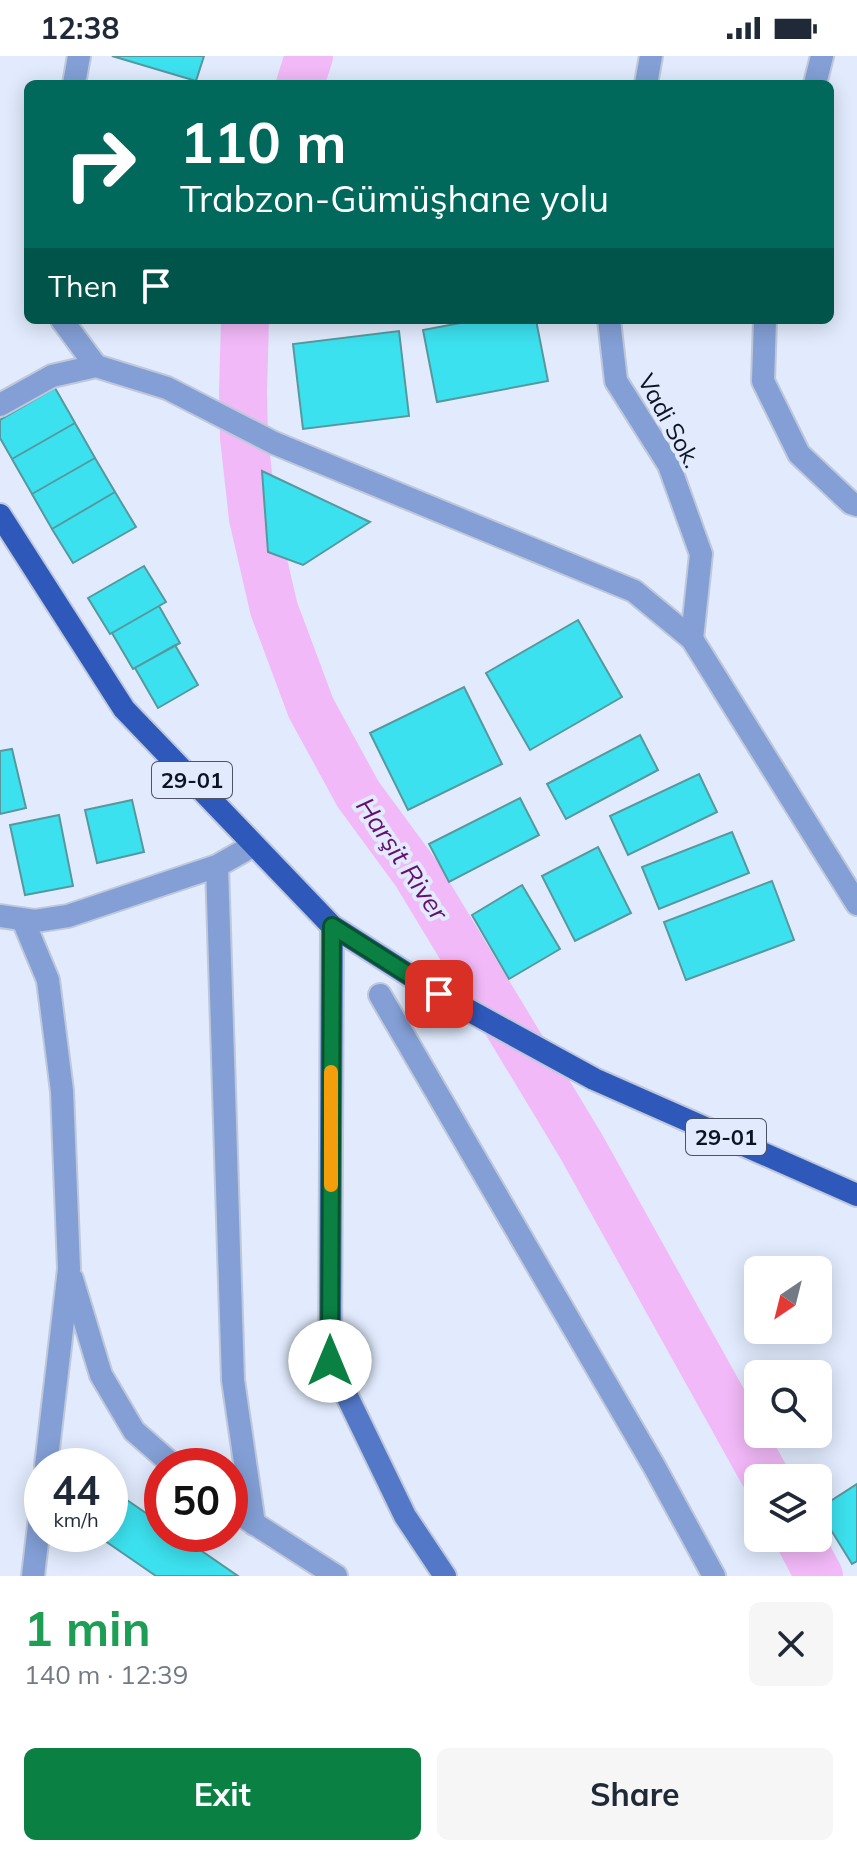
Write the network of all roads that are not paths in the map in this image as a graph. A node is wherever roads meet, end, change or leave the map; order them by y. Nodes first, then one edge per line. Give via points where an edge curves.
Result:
1 (79, 56) edge
2 (651, 56) edge
3 (822, 56) edge
4 (75, 80) edge
5 (647, 80) edge
6 (816, 80) edge
7 (65, 324) edge
8 (609, 324) edge
9 (765, 324) edge
10 (96, 366) junction
11 (0, 405) edge
12 (857, 505) edge
13 (0, 515) edge
14 (692, 639) junction
15 (254, 845) junction
16 (217, 866) junction
17 (857, 904) edge
18 (0, 916) edge
19 (23, 920) junction
20 (332, 926) junction
21 (380, 995) dead end
22 (857, 1195) edge
23 (69, 1269) junction
24 (48, 1448) edge
25 (153, 1448) edge
26 (248, 1520) edge
27 (254, 1524) junction
28 (36, 1552) edge
29 (33, 1576) edge
30 (336, 1576) edge
31 (445, 1576) edge
32 (714, 1576) edge

1 - 4 street
2 - 5 street
3 - 6 street
7 - 10 street
8 - 14 street, Vadi Sok. via 616,381 669,465 701,554
9 - 12 street via 763,381 799,454
10 - 11 street via 52,376
10 - 14 street via 167,388 274,443 634,591
13 - 15 main road, 29-01 via 124,709
14 - 17 street
15 - 16 street
15 - 20 main road, 29-01
16 - 19 street via 68,916
16 - 27 street via 233,1380
18 - 19 street
19 - 23 street via 48,980 62,1091
20 - 22 main road, 29-01 via 439,994 594,1079
20 - 31 main road via 330,1361 405,1516
21 - 32 street
23 - 24 street
23 - 25 street via 101,1375 134,1431
26 - 27 street
27 - 30 street
28 - 29 street

